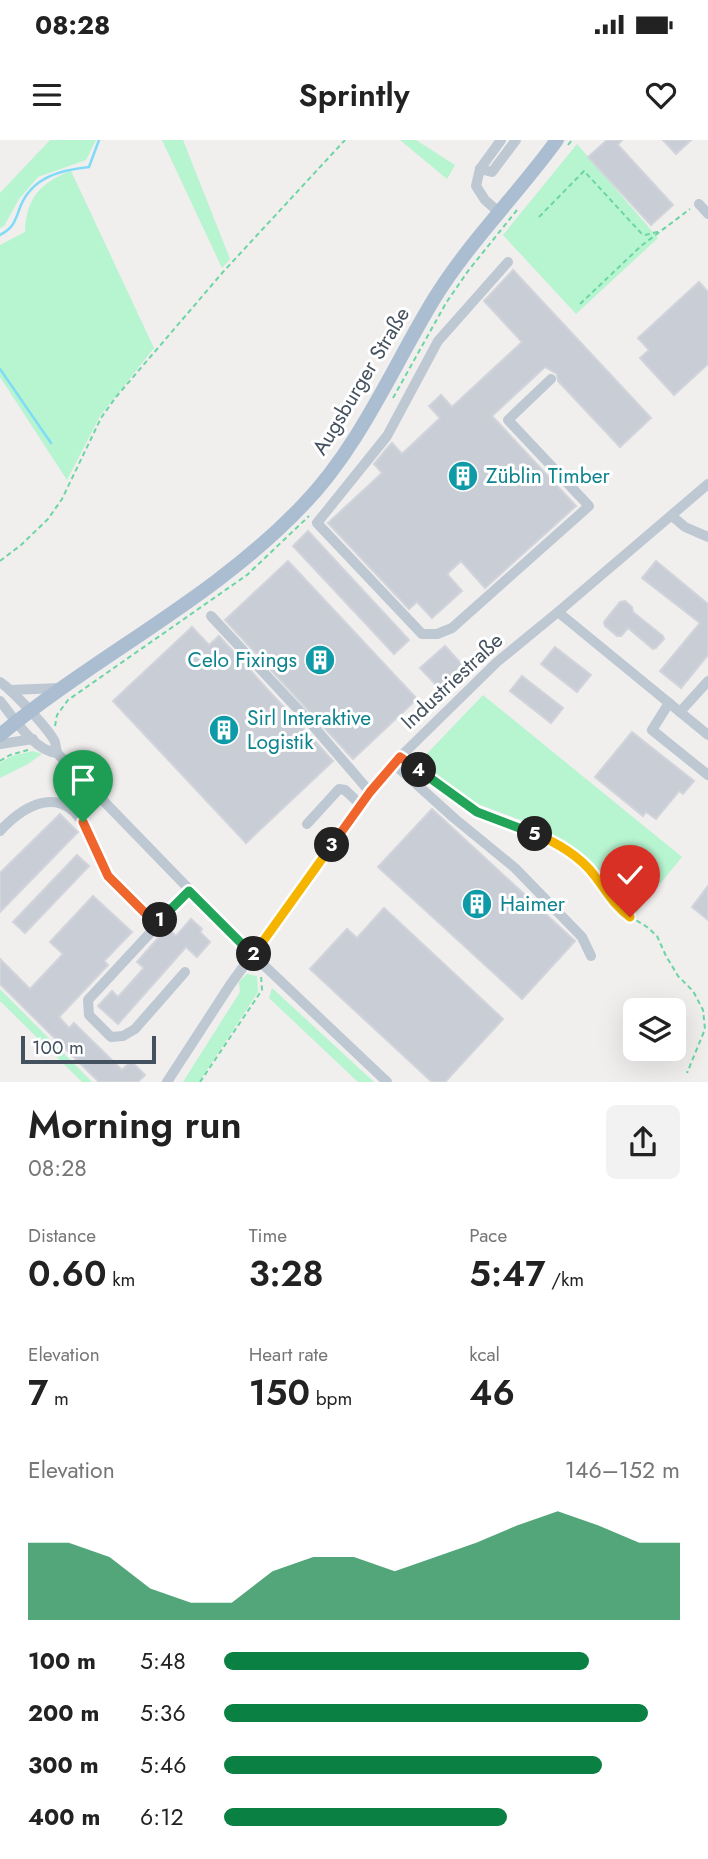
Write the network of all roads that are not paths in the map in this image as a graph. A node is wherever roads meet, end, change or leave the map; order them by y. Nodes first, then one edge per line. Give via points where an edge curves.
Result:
1 (501, 140) edge
2 (516, 140) edge
3 (560, 146) edge
4 (480, 169) junction
5 (699, 204) road end
6 (500, 213) junction
7 (708, 214) edge
8 (508, 262) dead end
9 (551, 379) dead end
10 (708, 484) edge
11 (672, 516) junction
12 (708, 537) edge
13 (558, 612) junction
14 (211, 616) dead end
15 (708, 681) edge
16 (0, 682) edge
17 (60, 688) junction
18 (10, 690) junction
19 (0, 701) edge
20 (669, 703) junction
21 (680, 712) junction
22 (23, 716) junction
23 (708, 735) edge
24 (0, 736) edge
25 (33, 739) junction
26 (0, 744) edge
27 (57, 753) junction
28 (397, 761) junction
29 (708, 775) edge
30 (370, 792) junction
31 (361, 805) junction
32 (307, 824) dead end
33 (0, 831) edge
34 (189, 891) junction
35 (157, 925) junction
36 (591, 956) dead end
37 (256, 958) junction
38 (185, 972) dead end
39 (166, 1082) edge
40 (387, 1082) edge

1 - 4 street
2 - 4 street via 492,172
3 - 6 main road, Augsburger Straße
4 - 6 street via 476,186
5 - 7 street
6 - 17 main road, Augsburger Straße via 434,298 361,427 305,503 238,565
8 - 9 street via 438,341 387,436 317,523 422,634 452,628 589,506 508,420
10 - 11 street, Industriestraße
11 - 12 street
11 - 13 street, Industriestraße
13 - 20 street
13 - 28 street, Industriestraße via 497,662
14 - 30 street
15 - 21 street
16 - 18 street
17 - 18 street
17 - 22 main road, Augsburger Straße
18 - 22 street
19 - 22 street
20 - 21 street
20 - 29 street via 652,730
21 - 23 street
22 - 24 main road, Augsburger Straße
22 - 25 street
22 - 27 street via 49,734
25 - 26 street
25 - 27 street
27 - 34 street
28 - 30 street, Industriestraße
28 - 36 street via 454,818 515,868 582,937
30 - 31 street, Industriestraße
31 - 32 street via 340,789
31 - 37 street, Industriestraße
33 - 35 street via 38,803 68,806 83,822 108,876
34 - 35 street
34 - 37 street
35 - 38 street via 88,1000 89,1016 111,1037 123,1036 135,1029
37 - 39 street, Industriestraße
37 - 40 street

